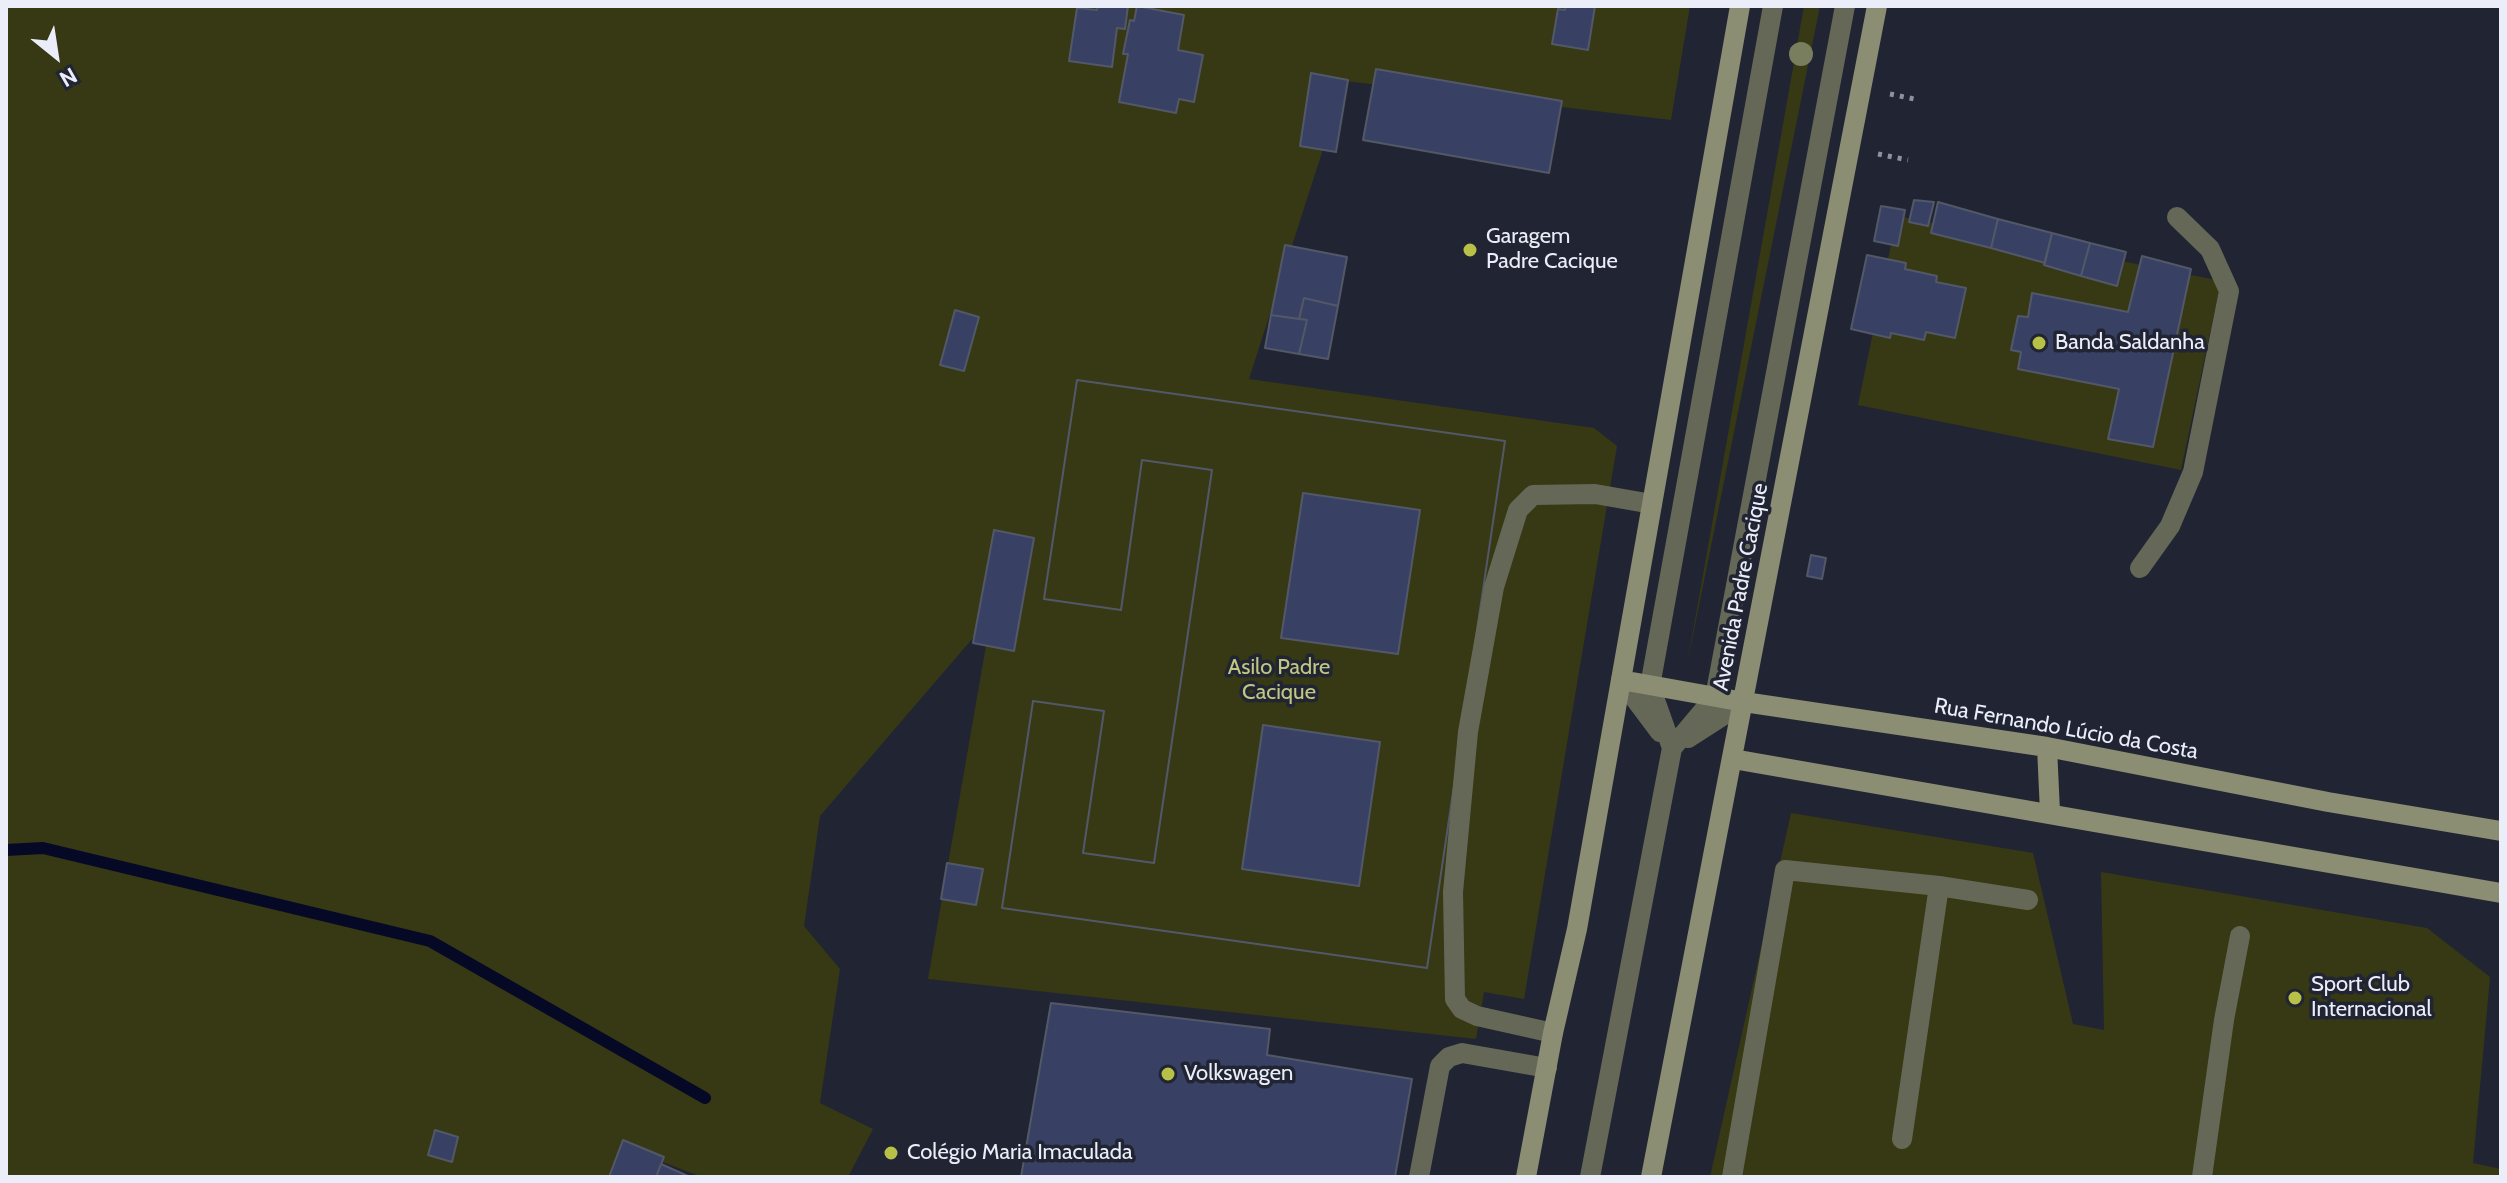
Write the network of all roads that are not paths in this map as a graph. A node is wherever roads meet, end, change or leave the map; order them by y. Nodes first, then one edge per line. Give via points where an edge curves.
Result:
1 (1740, 6) edge
2 (1773, 6) edge
3 (1845, 6) edge
4 (1877, 6) edge
5 (2177, 217) dead end
6 (1652, 504) junction
7 (2140, 568) dead end
8 (1621, 680) junction
9 (1650, 686) junction
10 (1715, 697) junction
11 (1744, 702) junction
12 (2047, 747) junction
13 (1672, 748) junction
14 (1733, 759) junction
15 (2050, 812) junction
16 (2500, 832) edge
17 (1939, 886) junction
18 (2501, 893) edge
19 (2028, 900) dead end
20 (2240, 936) dead end
21 (1553, 1033) junction
22 (1547, 1068) junction
23 (1902, 1139) dead end
24 (1419, 1177) edge
25 (1526, 1177) edge
26 (1590, 1177) edge
27 (1651, 1177) edge
28 (1732, 1177) edge
29 (2202, 1177) edge

1 - 6 main road
2 - 9 lane
3 - 10 lane
4 - 11 main road, Avenida Padre Cacique
5 - 7 lane via 2210,249 2229,291 2193,472 2170,526
6 - 8 main road
6 - 21 lane via 1595,494 1533,495 1518,510 1494,587 1468,732 1453,892 1455,999 1477,1016
8 - 9 main road, Rua Fernando Lúcio da Costa
8 - 13 lane
8 - 21 main road
9 - 10 main road, Rua Fernando Lúcio da Costa
9 - 13 lane
10 - 11 main road, Rua Fernando Lúcio da Costa
10 - 13 lane
11 - 12 main road, Rua Fernando Lúcio da Costa
11 - 13 lane
11 - 14 main road, Avenida Padre Cacique
12 - 15 main road
12 - 16 main road, Rua Fernando Lúcio da Costa
13 - 26 lane
14 - 15 main road
14 - 27 main road, Avenida Padre Cacique
15 - 18 main road
17 - 19 lane
17 - 23 lane
17 - 28 lane via 1785,870
20 - 29 lane
21 - 22 main road
22 - 24 lane via 1462,1053 1449,1057 1440,1066
22 - 25 main road

